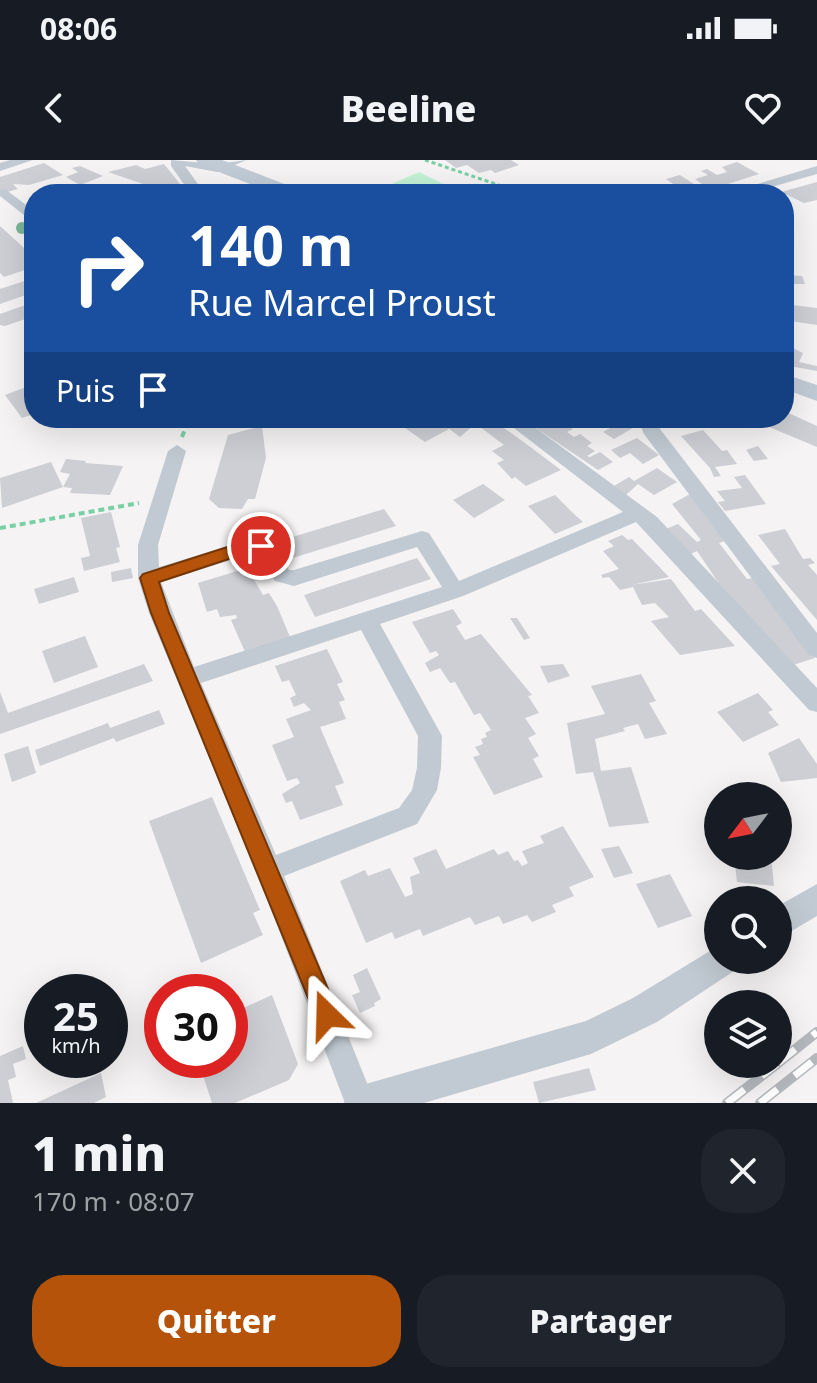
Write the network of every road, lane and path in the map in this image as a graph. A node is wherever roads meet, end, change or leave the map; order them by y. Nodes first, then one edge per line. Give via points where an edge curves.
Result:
1 (26, 160) edge
2 (179, 160) edge
3 (425, 160) edge
4 (223, 162) edge
5 (0, 167) edge
6 (817, 170) edge
7 (191, 184) edge
8 (271, 184) edge
9 (496, 184) edge
10 (767, 184) edge
11 (5, 193) dead end
12 (24, 210) edge
13 (794, 385) edge
14 (817, 394) edge
15 (524, 428) edge
16 (650, 428) edge
17 (177, 451) dead end
18 (162, 499) junction
19 (639, 513) junction
20 (0, 528) edge
21 (149, 578) junction
22 (455, 591) junction
23 (367, 621) junction
24 (817, 649) edge
25 (189, 678) junction
26 (817, 703) edge
27 (269, 870) junction
28 (817, 898) edge
29 (792, 915) edge
30 (704, 972) edge
31 (361, 1103) edge

1 - 5 street
2 - 4 street
2 - 7 street
3 - 9 path
4 - 8 main road
6 - 10 street
11 - 12 street
13 - 14 main road
15 - 19 street
16 - 24 street
17 - 18 street
18 - 20 path
18 - 21 street via 148,545
19 - 22 street
19 - 26 street
21 - 22 street via 255,545 266,551 282,576 294,578 422,538
21 - 25 street
22 - 23 street
23 - 25 street
23 - 27 street via 430,736 432,754 421,805 408,816
25 - 27 street
27 - 31 street
28 - 29 street
30 - 31 street via 591,1037

